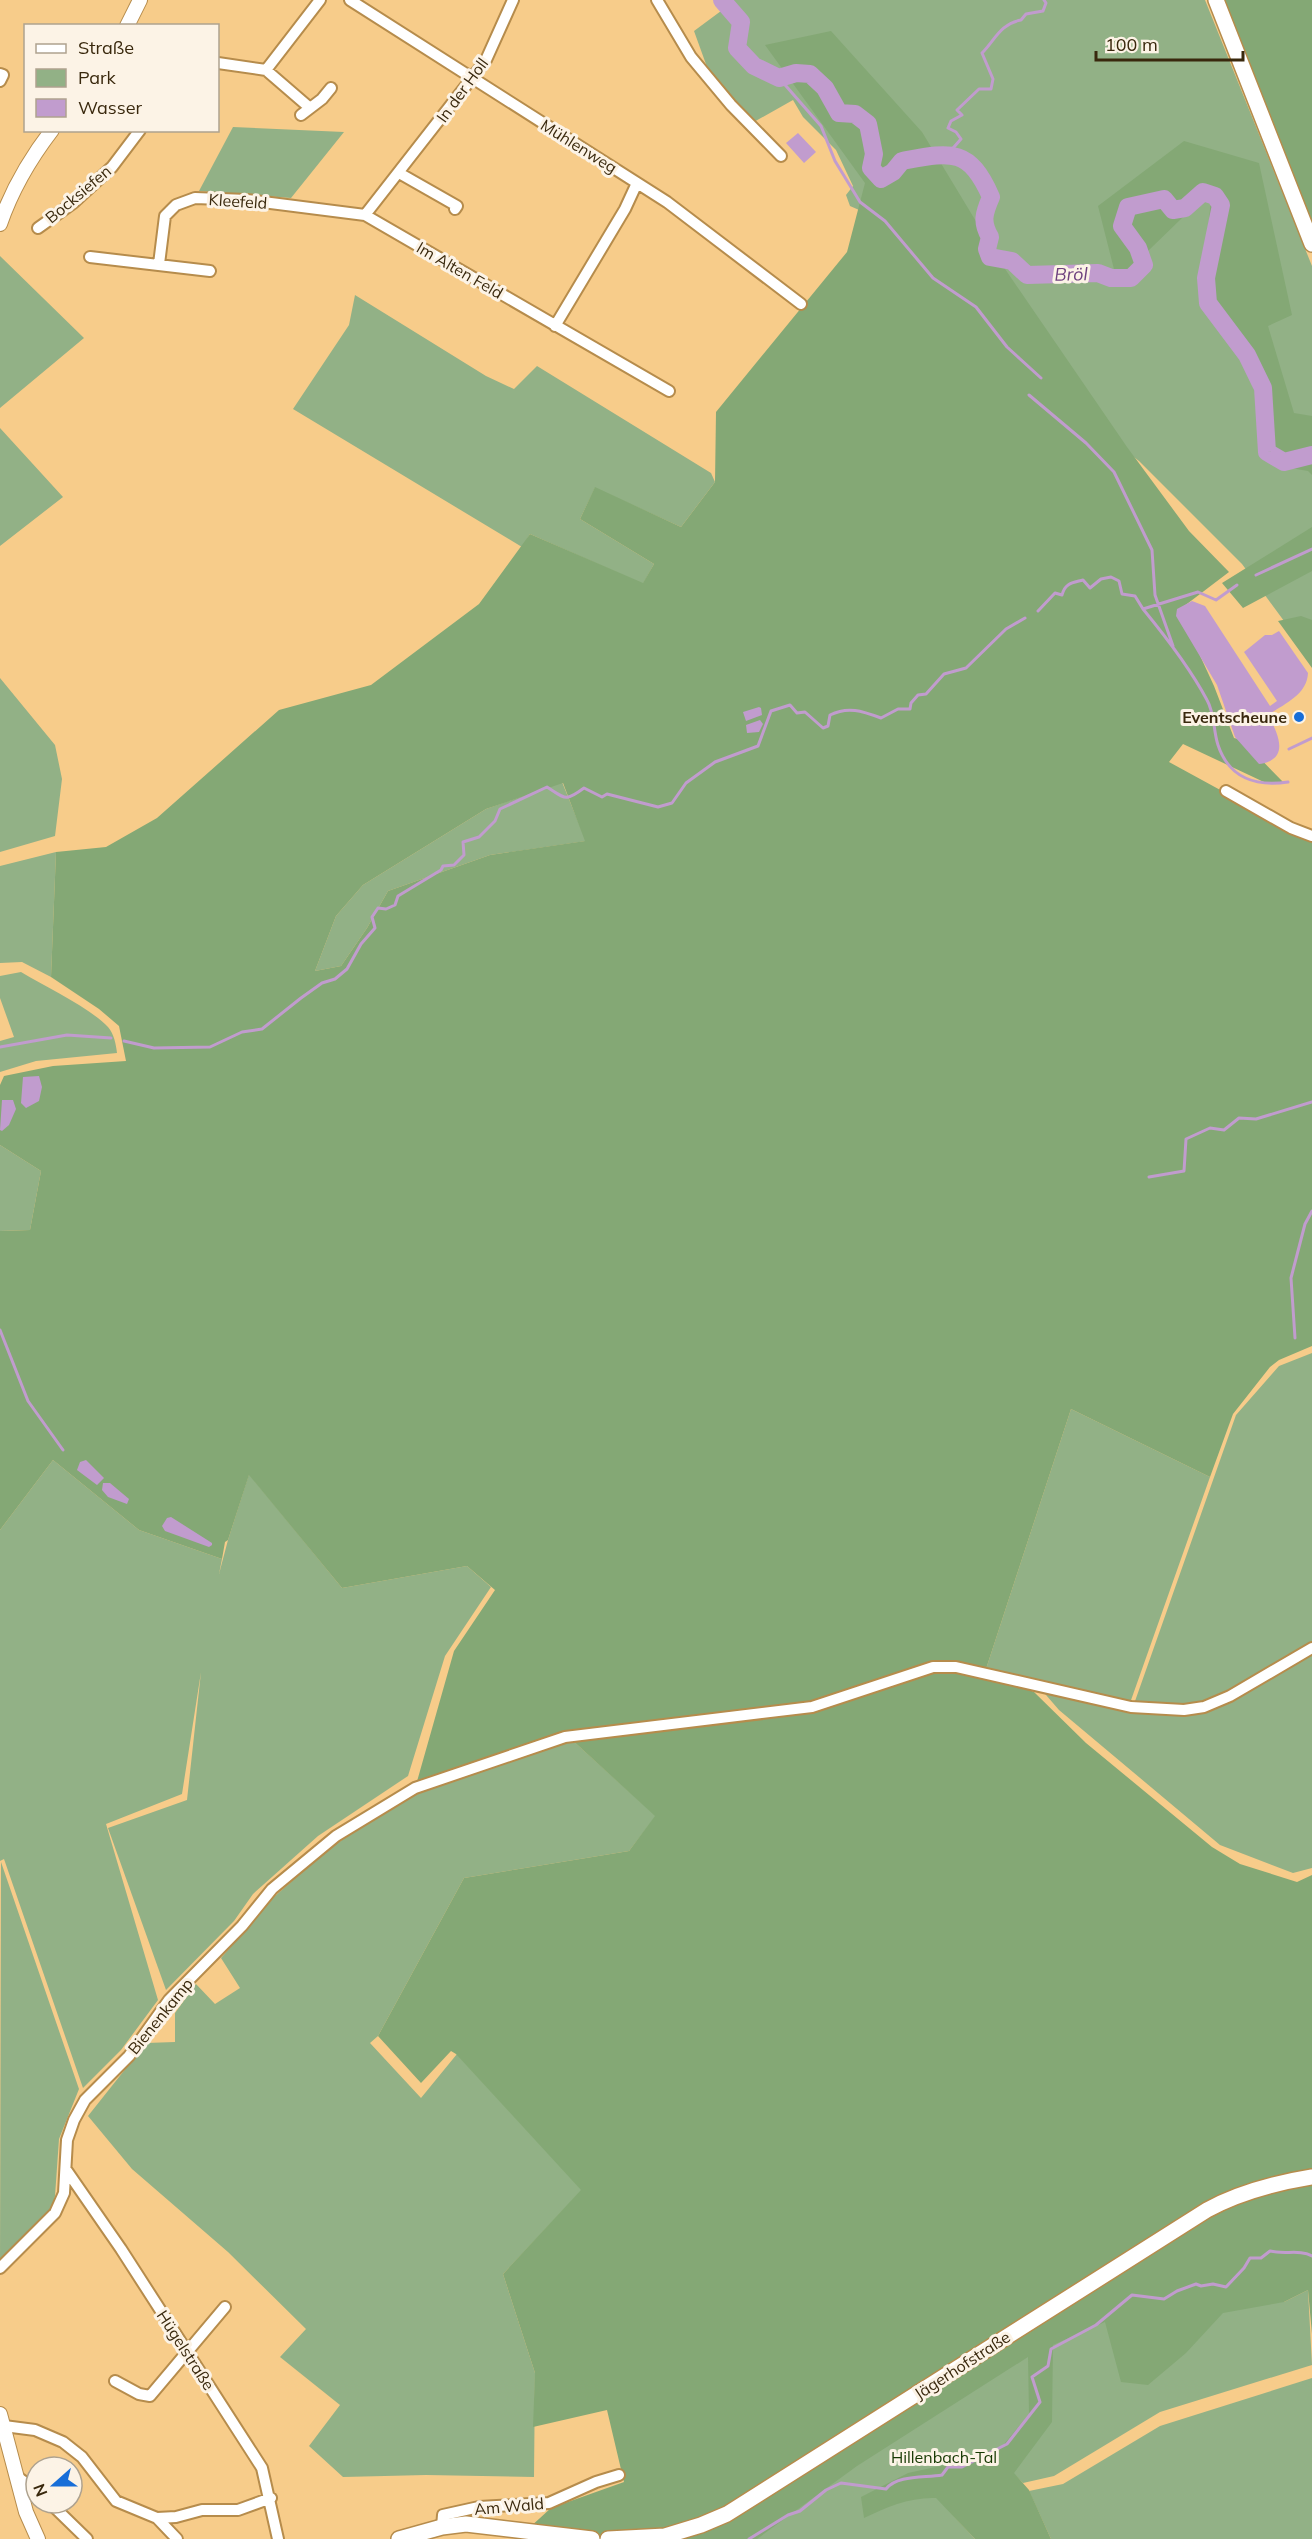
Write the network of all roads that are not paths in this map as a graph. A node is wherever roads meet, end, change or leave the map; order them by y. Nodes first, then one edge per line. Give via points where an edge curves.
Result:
1 (140, 0) edge
2 (320, 0) edge
3 (350, 0) edge
4 (513, 0) edge
5 (657, 0) edge
6 (1216, 0) edge
7 (128, 24) edge
8 (219, 63) edge
9 (266, 70) junction
10 (0, 74) edge
11 (472, 78) junction
12 (0, 81) edge
13 (331, 88) dead end
14 (50, 132) edge
15 (138, 132) edge
16 (781, 156) dead end
17 (399, 173) junction
18 (637, 183) junction
19 (455, 209) dead end
20 (365, 215) junction
21 (0, 224) edge
22 (38, 228) dead end
23 (1312, 244) edge
24 (90, 257) dead end
25 (159, 264) junction
26 (210, 271) dead end
27 (801, 304) dead end
28 (555, 326) junction
29 (669, 391) dead end
30 (1226, 791) dead end
31 (1312, 836) edge
32 (1312, 1648) edge
33 (67, 2171) junction
34 (1312, 2177) edge
35 (0, 2268) edge
36 (225, 2307) dead end
37 (187, 2350) junction
38 (115, 2381) dead end
39 (2, 2420) edge
40 (619, 2475) dead end
41 (16, 2476) junction
42 (24, 2482) edge
43 (271, 2498) junction
44 (62, 2515) edge
45 (157, 2518) junction
46 (441, 2527) junction
47 (546, 2537) edge
48 (636, 2538) edge
49 (38, 2539) edge
50 (87, 2539) edge
51 (177, 2539) edge
52 (278, 2539) edge
53 (399, 2539) edge
54 (592, 2539) edge
55 (608, 2539) edge

1 - 7 street
2 - 9 street
3 - 11 street, Mühlenweg
4 - 11 street, In der Holl via 486,60
5 - 16 street via 697,65
6 - 23 main road
8 - 9 street
9 - 13 street via 305,111
10 - 12 street
11 - 17 street, In der Holl
11 - 18 street, Mühlenweg
14 - 21 street via 29,160
15 - 22 street, Bocksiefen via 112,167
17 - 19 street via 457,206
17 - 20 street, In der Holl
18 - 27 street, Mühlenweg
18 - 28 street
20 - 25 street, Kleefeld via 247,200 195,198 176,205 165,216
20 - 28 street, Im Alten Feld
24 - 25 street
25 - 26 street
28 - 29 street, Im Alten Feld
30 - 31 street
32 - 33 street, Bienenkamp via 1204,1707 1131,1707 956,1667 933,1667 812,1707 565,1737 416,1788 336,1836 272,1889 242,1926 169,2000 129,2056 85,2100 68,2140
33 - 35 street, Bienenkamp via 64,2193 55,2213
33 - 37 street, Hügelstraße
34 - 48 main road, Jägerhofstraße via 1264,2186 1230,2197 1207,2210 727,2514 665,2536
36 - 37 street
37 - 38 street via 150,2396
37 - 43 street, Hügelstraße via 262,2468
39 - 41 street
39 - 45 street via 63,2442 82,2457 117,2501
40 - 46 street, Am Wald via 549,2503 478,2507 443,2515
41 - 42 street
41 - 49 street
43 - 45 street via 238,2510 202,2510
43 - 52 street, Hügelstraße
44 - 50 street
45 - 51 street
46 - 47 main road via 466,2524
46 - 53 main road
47 - 54 main road
48 - 55 main road, Jägerhofstraße

